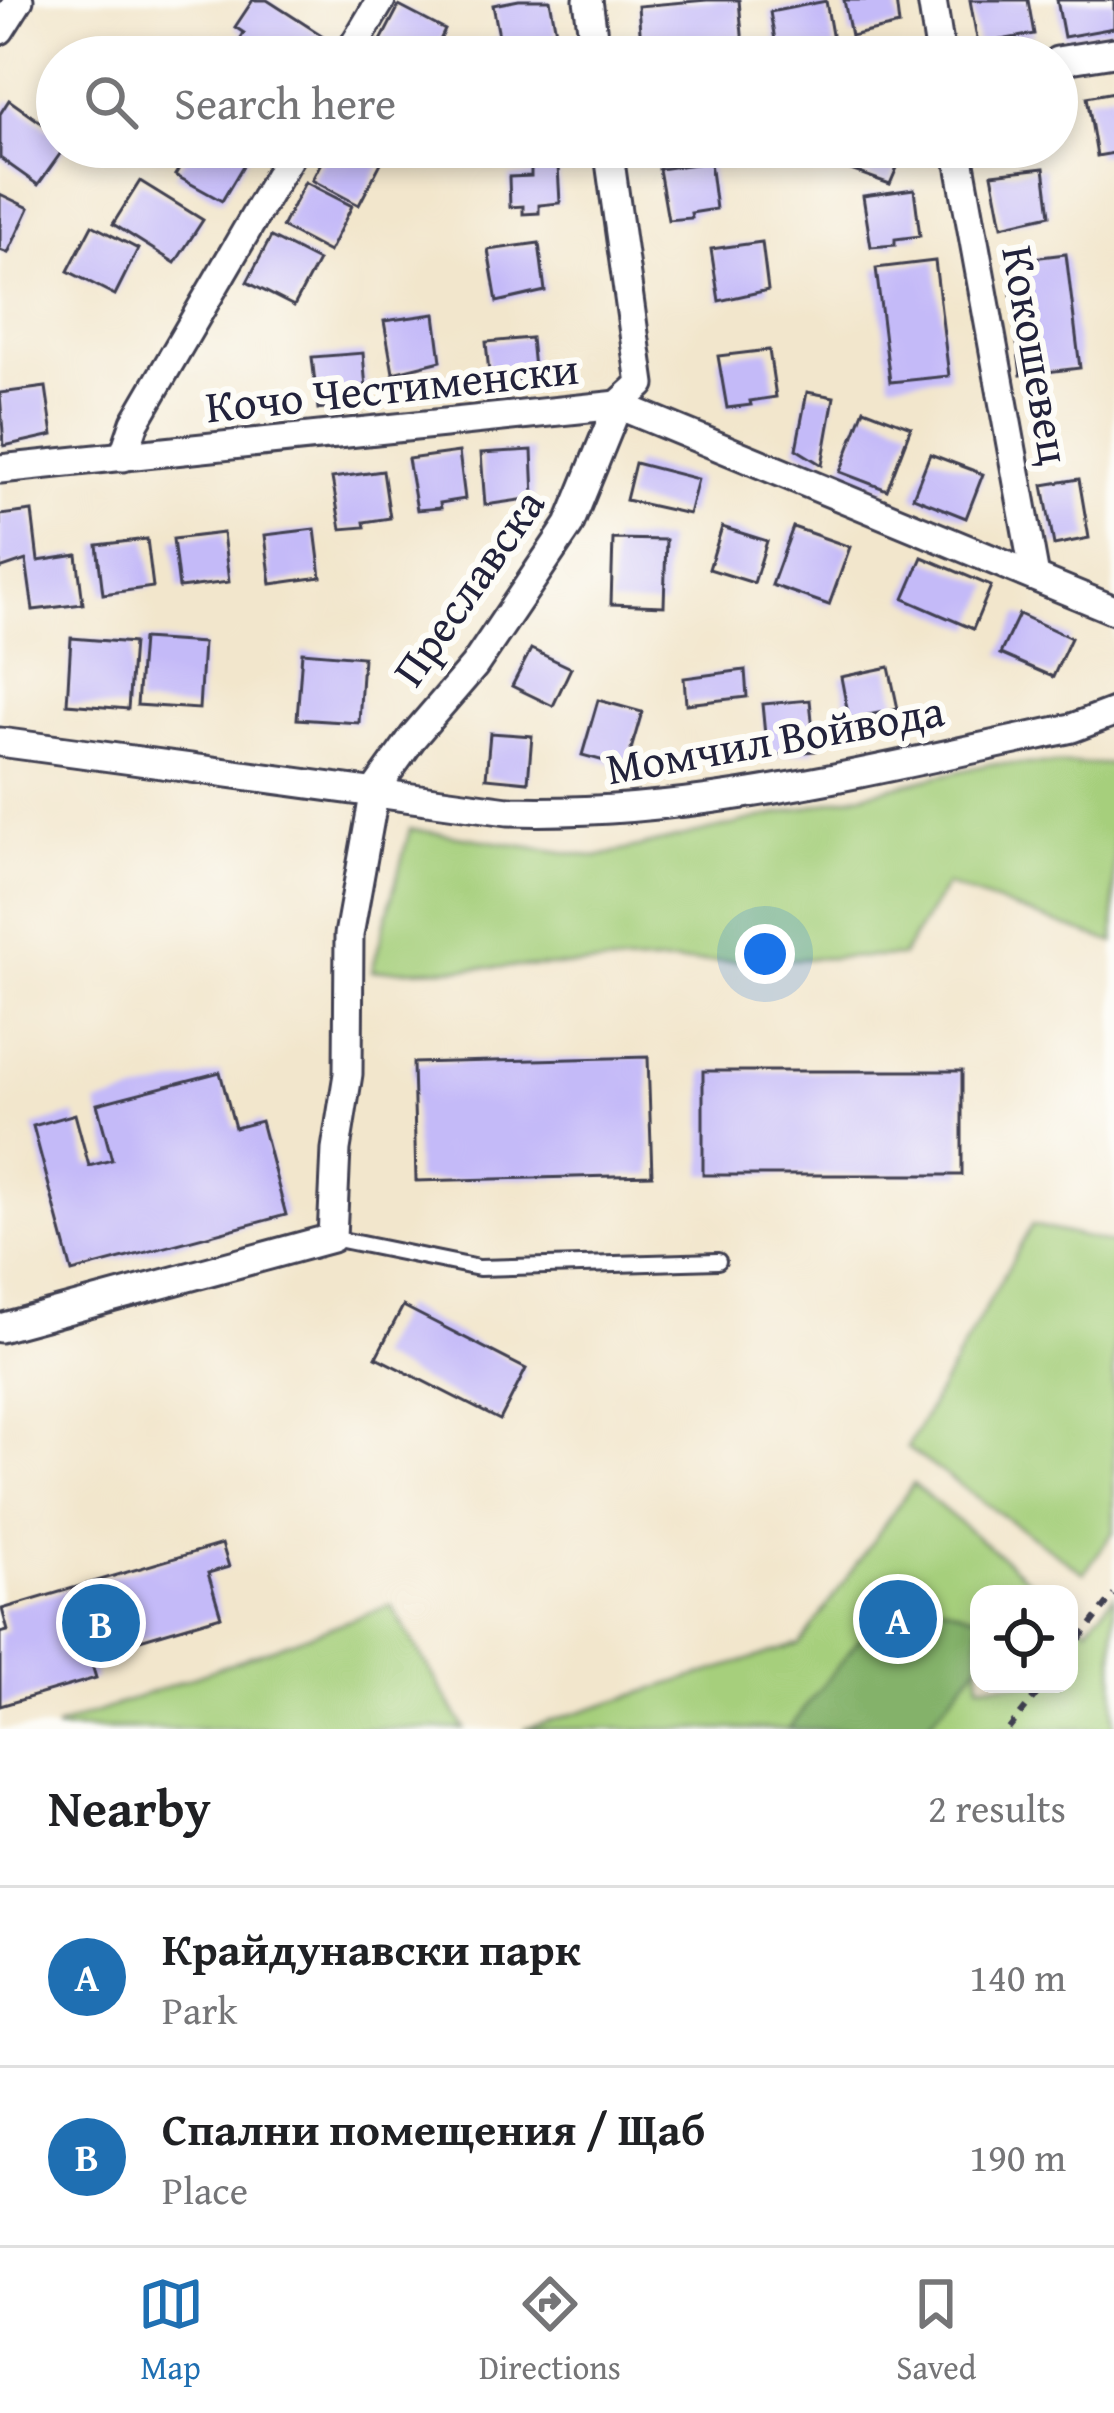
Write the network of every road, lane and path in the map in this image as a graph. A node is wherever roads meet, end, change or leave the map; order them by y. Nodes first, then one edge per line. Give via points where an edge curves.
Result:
1 (19, 0) edge
2 (381, 0) edge
3 (588, 0) edge
4 (932, 0) edge
5 (0, 30) edge
6 (360, 36) edge
7 (593, 36) edge
8 (938, 36) edge
9 (1114, 52) edge
10 (1078, 58) edge
11 (283, 168) edge
12 (611, 168) edge
13 (961, 168) edge
14 (618, 405) junction
15 (124, 457) junction
16 (0, 469) edge
17 (1035, 578) junction
18 (1114, 610) edge
19 (1114, 712) edge
20 (0, 742) edge
21 (375, 790) junction
22 (332, 1238) junction
23 (718, 1262) dead end
24 (0, 1328) edge
25 (1114, 1595) edge
26 (1078, 1641) edge
27 (1038, 1693) edge
28 (1009, 1729) edge

1 - 5 street
2 - 6 street
3 - 7 street
4 - 8 street
9 - 10 street
11 - 15 street via 135,422
12 - 14 street, Преславска via 641,384
13 - 17 street, Кокошевец
14 - 15 street, Кочо Честименски
14 - 17 street, Кочо Честименски
14 - 21 street, Преславска via 569,525 474,666
15 - 16 street, Кочо Честименски
17 - 18 street, Кочо Честименски
19 - 21 street, Момчил Войвода via 1072,728 711,801 566,813
20 - 21 street, Момчил Войвода
21 - 22 street via 349,935 348,1074
22 - 23 lane via 479,1268
22 - 24 street
25 - 26 path
27 - 28 path

